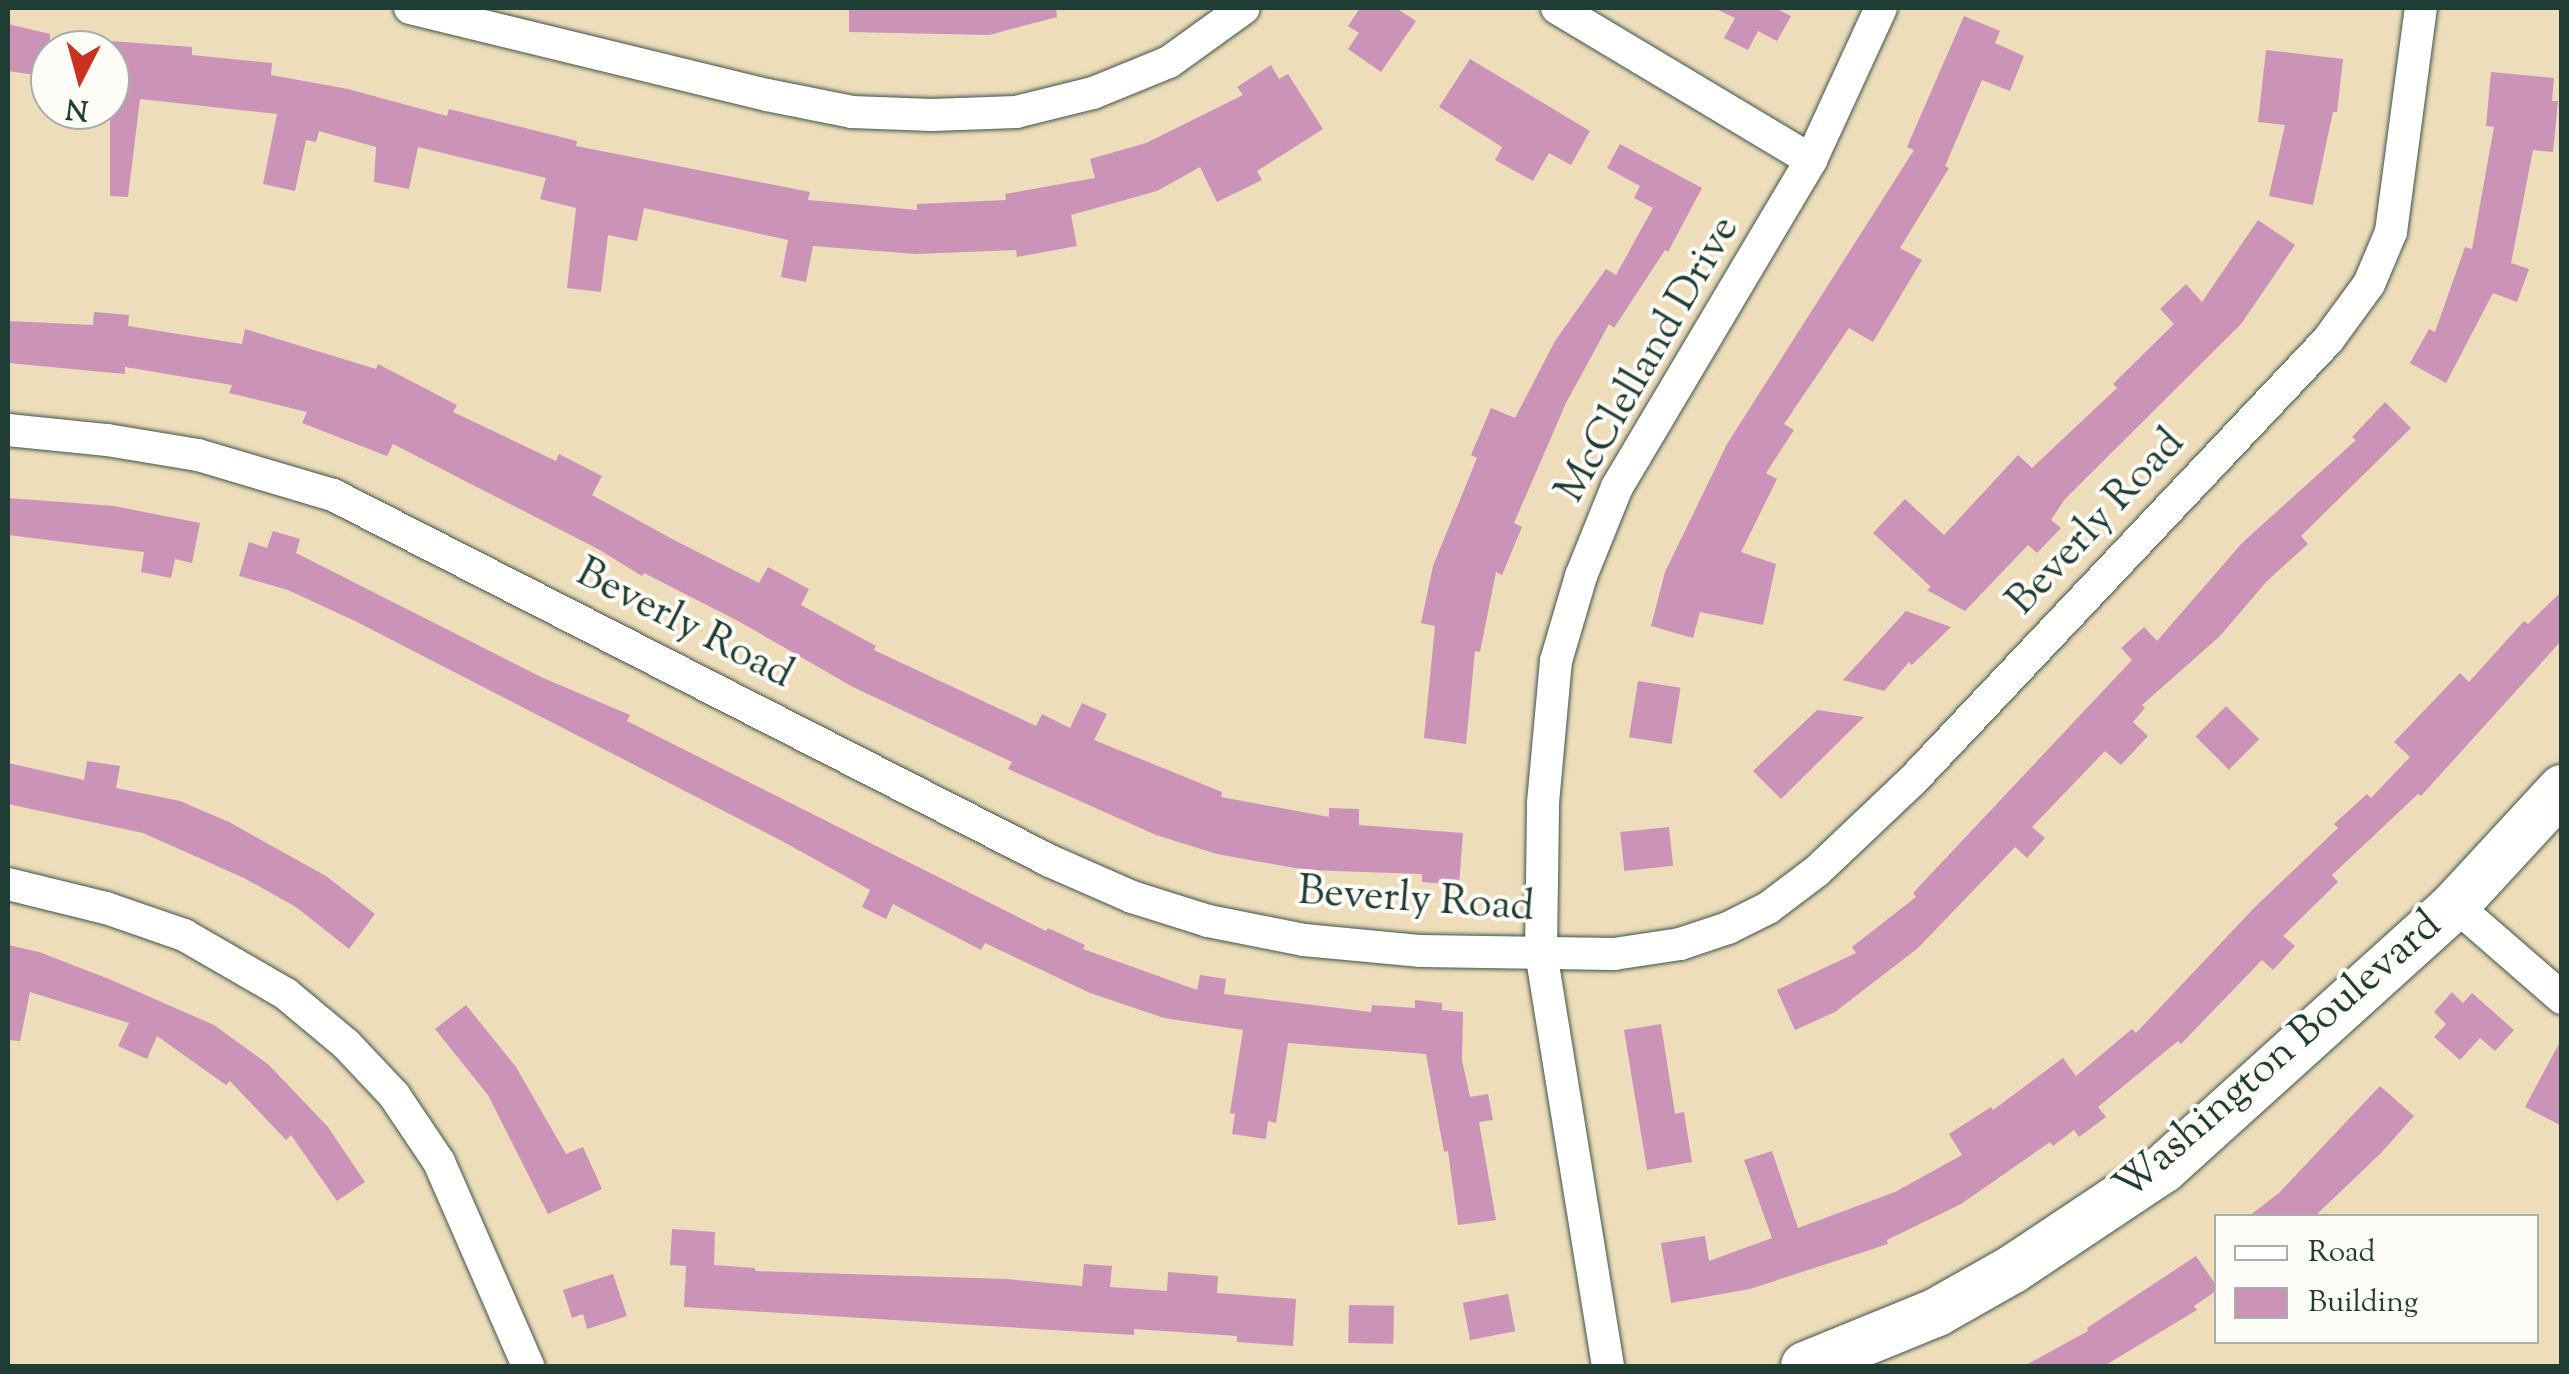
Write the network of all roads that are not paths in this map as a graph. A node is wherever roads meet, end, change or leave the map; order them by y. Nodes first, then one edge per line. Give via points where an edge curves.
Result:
1 (410, 8) edge
2 (1244, 8) edge
3 (1557, 8) edge
4 (1880, 8) edge
5 (2421, 8) edge
6 (1811, 160) junction
7 (8, 430) edge
8 (2562, 790) edge
9 (8, 884) edge
10 (2455, 905) junction
11 (1541, 952) junction
12 (2562, 998) edge
13 (1874, 1354) edge
14 (528, 1366) edge
15 (1608, 1366) edge
16 (1805, 1366) edge

1 - 2 street via 852,112 932,115 1016,112 1093,93 1169,62
3 - 6 street
4 - 6 street, McClelland Drive
5 - 11 street, Beverly Road via 2391,232 2370,284 2315,354 1818,871 1768,908 1680,944 1614,954
6 - 11 street, McClelland Drive via 1662,405 1617,487 1581,576 1556,661
7 - 11 street, Beverly Road via 198,455 333,495 1132,897 1304,940 1421,951
8 - 10 street, Washington Boulevard
9 - 14 street via 184,934 286,994 346,1044 394,1095 439,1162
10 - 12 street
10 - 13 street, Washington Boulevard via 2164,1169
11 - 15 street, McClelland Drive
13 - 16 street, Washington Boulevard

